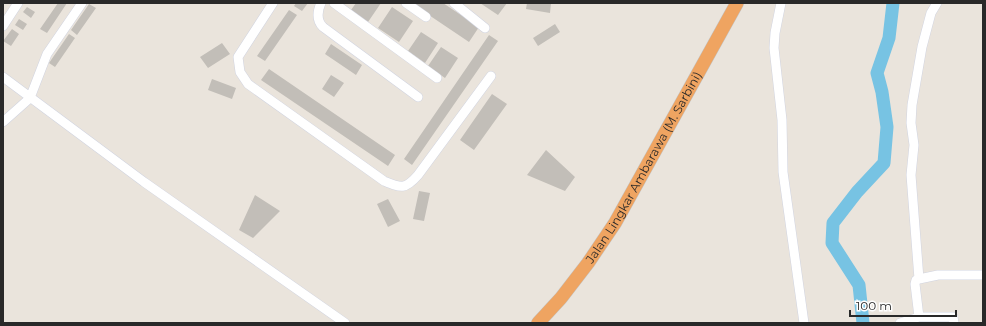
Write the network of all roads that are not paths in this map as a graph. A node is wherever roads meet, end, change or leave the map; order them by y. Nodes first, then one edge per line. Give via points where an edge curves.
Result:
1 (18, 3) edge
2 (82, 3) edge
3 (273, 3) edge
4 (321, 3) edge
5 (334, 3) edge
6 (406, 3) edge
7 (454, 3) edge
8 (737, 3) edge
9 (781, 3) edge
10 (937, 3) edge
11 (426, 17) dead end
12 (3, 26) edge
13 (485, 28) dead end
14 (491, 76) dead end
15 (3, 77) edge
16 (437, 78) dead end
17 (418, 97) dead end
18 (30, 98) junction
19 (3, 122) edge
20 (983, 275) edge
21 (919, 279) junction
22 (919, 317) junction
23 (345, 323) edge
24 (538, 323) edge
25 (804, 323) edge
26 (900, 323) edge
27 (954, 323) edge

1 - 12 street
2 - 18 street via 47,54
3 - 14 street via 238,57 240,72 248,84 384,181 398,186 410,184 418,175
4 - 17 street via 318,20 323,27
5 - 16 street
6 - 11 street
7 - 13 street
8 - 24 highway, Jalan Lingkar Ambarawa (M. Sarbini) via 615,223 588,263
9 - 25 street via 774,48 782,120 783,172
10 - 21 street via 931,13 922,47 912,105 914,145 911,175
15 - 18 street
18 - 19 street
18 - 23 street via 144,182
20 - 21 street via 938,275
21 - 22 street via 915,284
22 - 26 street
22 - 27 street via 953,317

